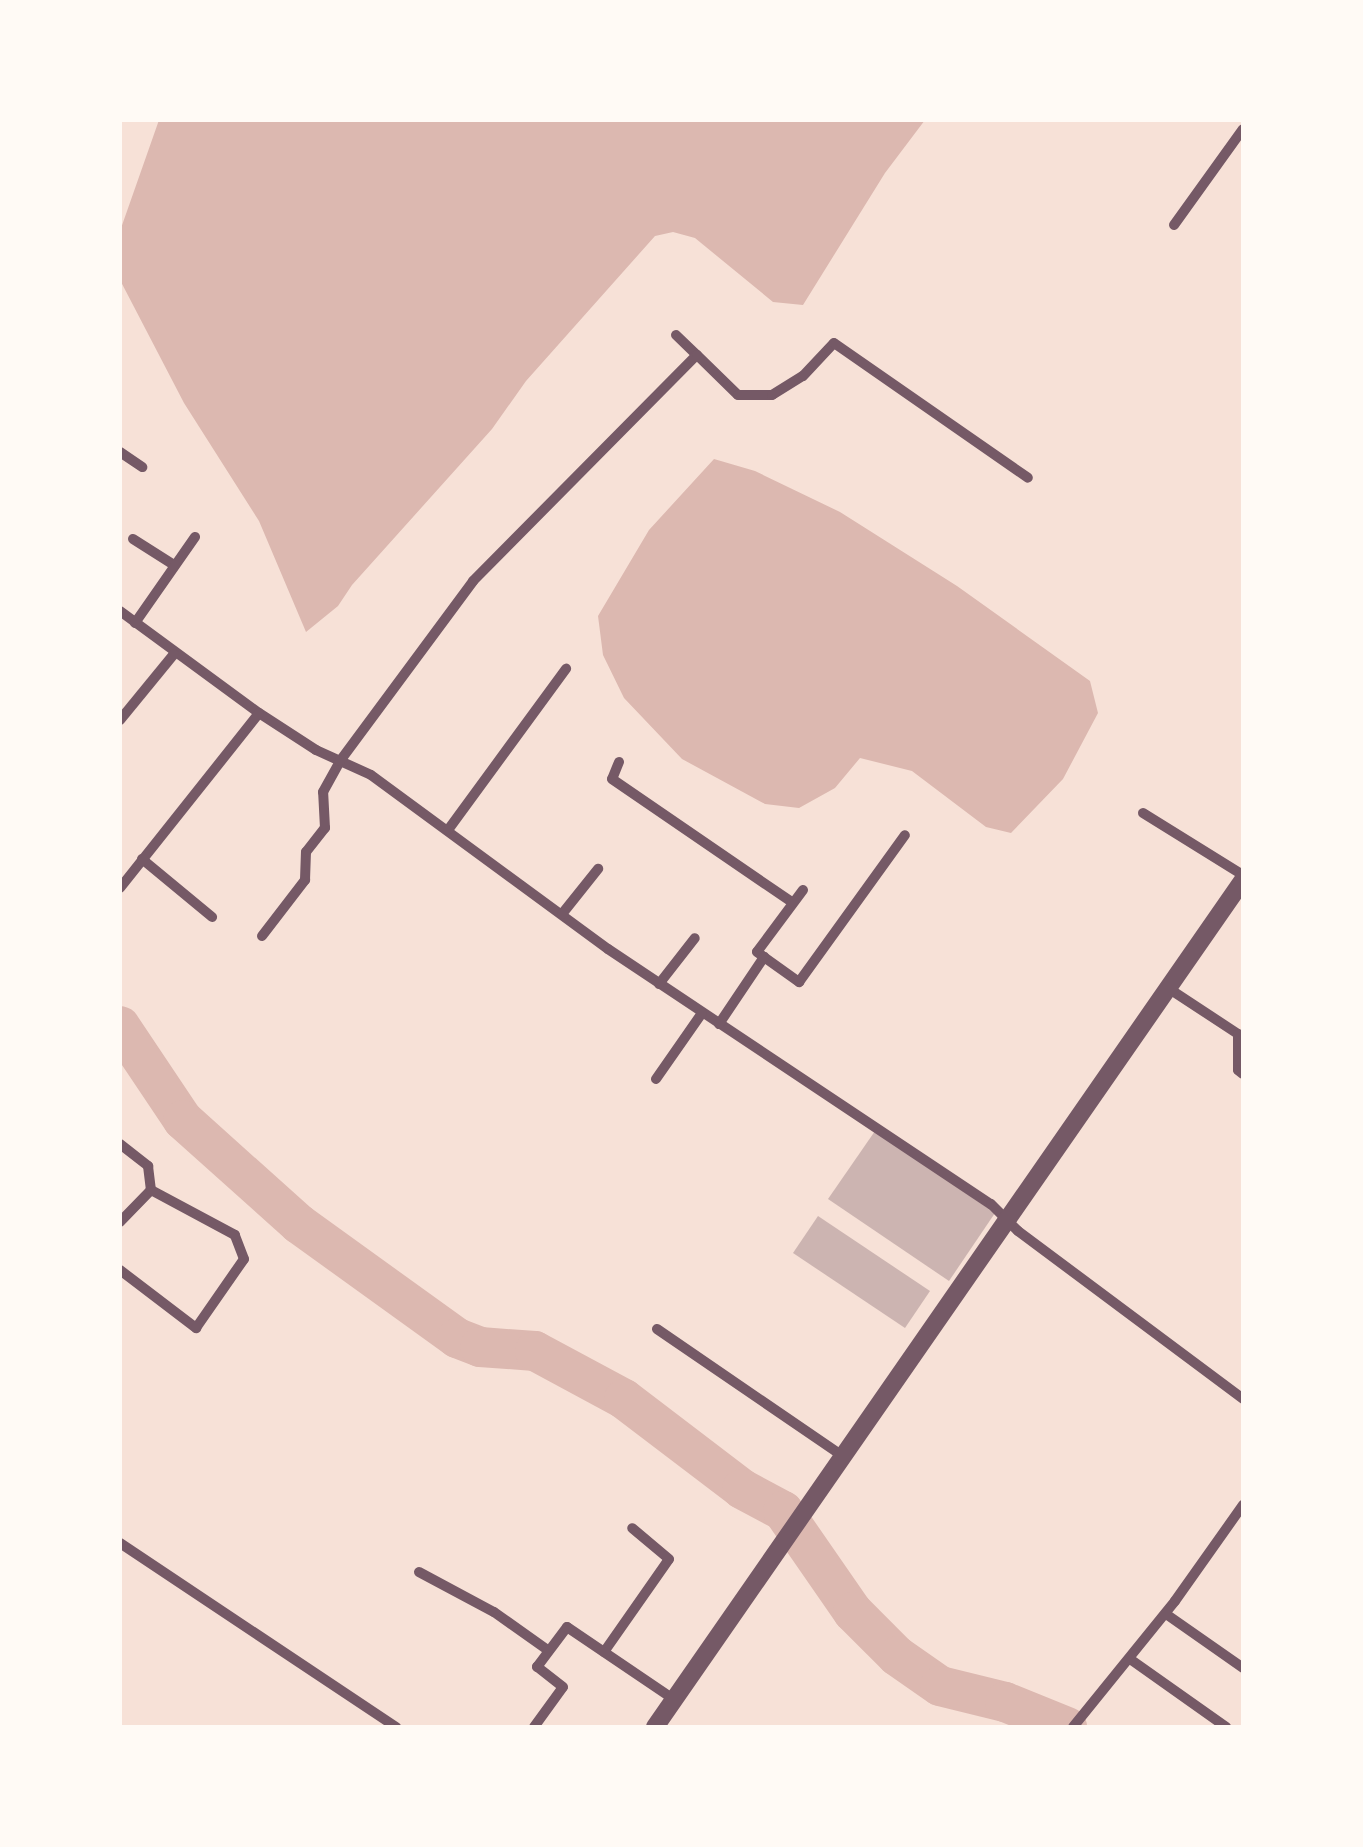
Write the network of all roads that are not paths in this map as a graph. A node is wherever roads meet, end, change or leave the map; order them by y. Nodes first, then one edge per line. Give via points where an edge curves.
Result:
1 (1234, 120) edge
2 (1243, 128) edge
3 (1174, 225) dead end
4 (676, 334) dead end
5 (698, 354) junction
6 (120, 452) edge
7 (142, 468) dead end
8 (1028, 478) dead end
9 (195, 538) dead end
10 (133, 539) dead end
11 (174, 565) junction
12 (120, 611) edge
13 (135, 623) junction
14 (174, 654) junction
15 (566, 669) dead end
16 (259, 713) junction
17 (120, 720) edge
18 (340, 761) junction
19 (620, 762) dead end
20 (1143, 813) dead end
21 (448, 830) junction
22 (905, 835) dead end
23 (142, 860) junction
24 (598, 869) dead end
25 (1243, 878) edge
26 (120, 888) edge
27 (803, 890) dead end
28 (793, 903) junction
29 (562, 914) junction
30 (212, 917) dead end
31 (262, 936) dead end
32 (695, 938) dead end
33 (764, 957) junction
34 (659, 984) junction
35 (1168, 988) junction
36 (702, 1013) junction
37 (718, 1024) junction
38 (1243, 1074) edge
39 (656, 1078) dead end
40 (120, 1144) edge
41 (151, 1190) junction
42 (1007, 1220) junction
43 (120, 1222) edge
44 (120, 1270) edge
45 (658, 1329) dead end
46 (1243, 1398) edge
47 (844, 1457) junction
48 (1243, 1505) edge
49 (632, 1528) dead end
50 (120, 1543) edge
51 (419, 1572) dead end
52 (1166, 1614) junction
53 (549, 1651) junction
54 (604, 1652) junction
55 (1130, 1660) junction
56 (1243, 1668) edge
57 (675, 1700) junction
58 (1076, 1724) edge
59 (396, 1727) edge
60 (534, 1727) edge
61 (654, 1727) edge
62 (1226, 1727) edge

1 - 2 street
2 - 3 street
4 - 5 street
5 - 8 street via 738,396 772,395 834,343
5 - 18 street via 473,581
6 - 7 street
9 - 11 street
10 - 11 street
11 - 13 street
12 - 13 street
13 - 14 street
14 - 16 street
14 - 17 street
15 - 21 street
16 - 18 street
16 - 23 street
18 - 21 street
18 - 31 street via 323,792 325,828 306,852 306,880
19 - 28 street via 612,779
20 - 25 street
21 - 29 street
22 - 33 street via 799,982
23 - 26 street
23 - 30 street
24 - 29 street
25 - 35 street
27 - 28 street
28 - 33 street via 758,952
29 - 34 street
32 - 34 street
33 - 37 street
34 - 36 street
35 - 38 street via 1238,1034
35 - 42 street
36 - 37 street
36 - 39 street
37 - 42 street
40 - 41 street via 148,1166
41 - 43 street
41 - 44 street via 235,1235 244,1259 196,1328
42 - 46 street
42 - 47 street
45 - 47 street
47 - 57 street
48 - 52 street
49 - 54 street via 669,1559
50 - 59 street
51 - 53 street
52 - 55 street
52 - 56 street
53 - 54 street via 567,1627
53 - 60 street via 537,1668 563,1687
54 - 57 street
55 - 58 street
55 - 62 street
57 - 61 street

